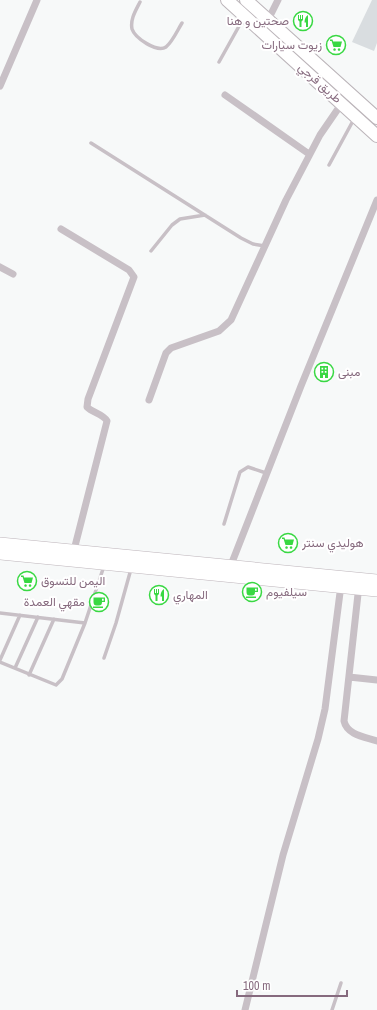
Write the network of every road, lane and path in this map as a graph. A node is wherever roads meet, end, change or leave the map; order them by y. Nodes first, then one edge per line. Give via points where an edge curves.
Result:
1 (37, 0) edge
2 (227, 0) edge
3 (246, 0) edge
4 (278, 0) edge
5 (140, 2) dead end
6 (245, 16) junction
7 (268, 20) junction
8 (182, 23) dead end
9 (219, 62) dead end
10 (0, 86) edge
11 (225, 95) dead end
12 (342, 103) junction
13 (363, 106) junction
14 (377, 114) edge
15 (356, 116) junction
16 (377, 118) edge
17 (377, 136) edge
18 (91, 143) dead end
19 (309, 154) junction
20 (329, 165) dead end
21 (377, 200) edge
22 (205, 215) junction
23 (61, 229) dead end
24 (265, 246) junction
25 (151, 251) dead end
26 (0, 267) edge
27 (13, 274) dead end
28 (148, 400) dead end
29 (266, 473) junction
30 (224, 524) dead end
31 (0, 543) edge
32 (74, 550) junction
33 (0, 554) edge
34 (104, 564) junction
35 (231, 565) junction
36 (132, 567) junction
37 (377, 580) edge
38 (341, 582) junction
39 (360, 584) junction
40 (377, 591) edge
41 (0, 613) edge
42 (20, 615) junction
43 (38, 617) junction
44 (54, 619) junction
45 (85, 622) junction
46 (104, 658) dead end
47 (0, 661) edge
48 (15, 668) junction
49 (29, 675) junction
50 (349, 677) junction
51 (377, 680) edge
52 (377, 741) edge
53 (341, 983) dead end
54 (245, 1010) edge
55 (332, 1010) edge

1 - 10 street
2 - 6 highway, طريق قرجي
3 - 7 highway, طريق قرجي
4 - 7 street
5 - 8 lane via 133,16 133,30 136,35 156,48 166,46
6 - 9 lane
6 - 12 highway, طريق قرجي
7 - 13 highway, طريق قرجي
11 - 19 street
12 - 15 highway, طريق قرجي
12 - 19 street
13 - 14 highway
13 - 16 highway, طريق قرجي
15 - 17 highway, طريق قرجي
15 - 20 lane
18 - 22 lane
19 - 24 street
21 - 29 street
22 - 24 lane via 241,238
22 - 25 lane via 180,219
23 - 32 street via 129,270 134,277 88,399 87,407 107,421
24 - 28 street via 231,320 219,331 171,348 166,353
26 - 27 street
29 - 30 lane via 248,466 240,472
29 - 35 street
31 - 32 main road
32 - 35 main road
33 - 34 main road
34 - 36 main road
34 - 45 lane
35 - 38 main road
36 - 38 main road
36 - 46 lane
37 - 39 main road
38 - 39 main road
38 - 54 street via 325,709 283,855
39 - 40 main road
39 - 50 street
41 - 42 lane
42 - 43 lane
42 - 47 lane
43 - 44 lane
43 - 48 lane
44 - 45 lane
44 - 49 lane
45 - 49 lane via 60,683 51,684
47 - 48 lane
48 - 49 lane
50 - 51 street
50 - 52 street via 345,727 351,732
53 - 55 lane

